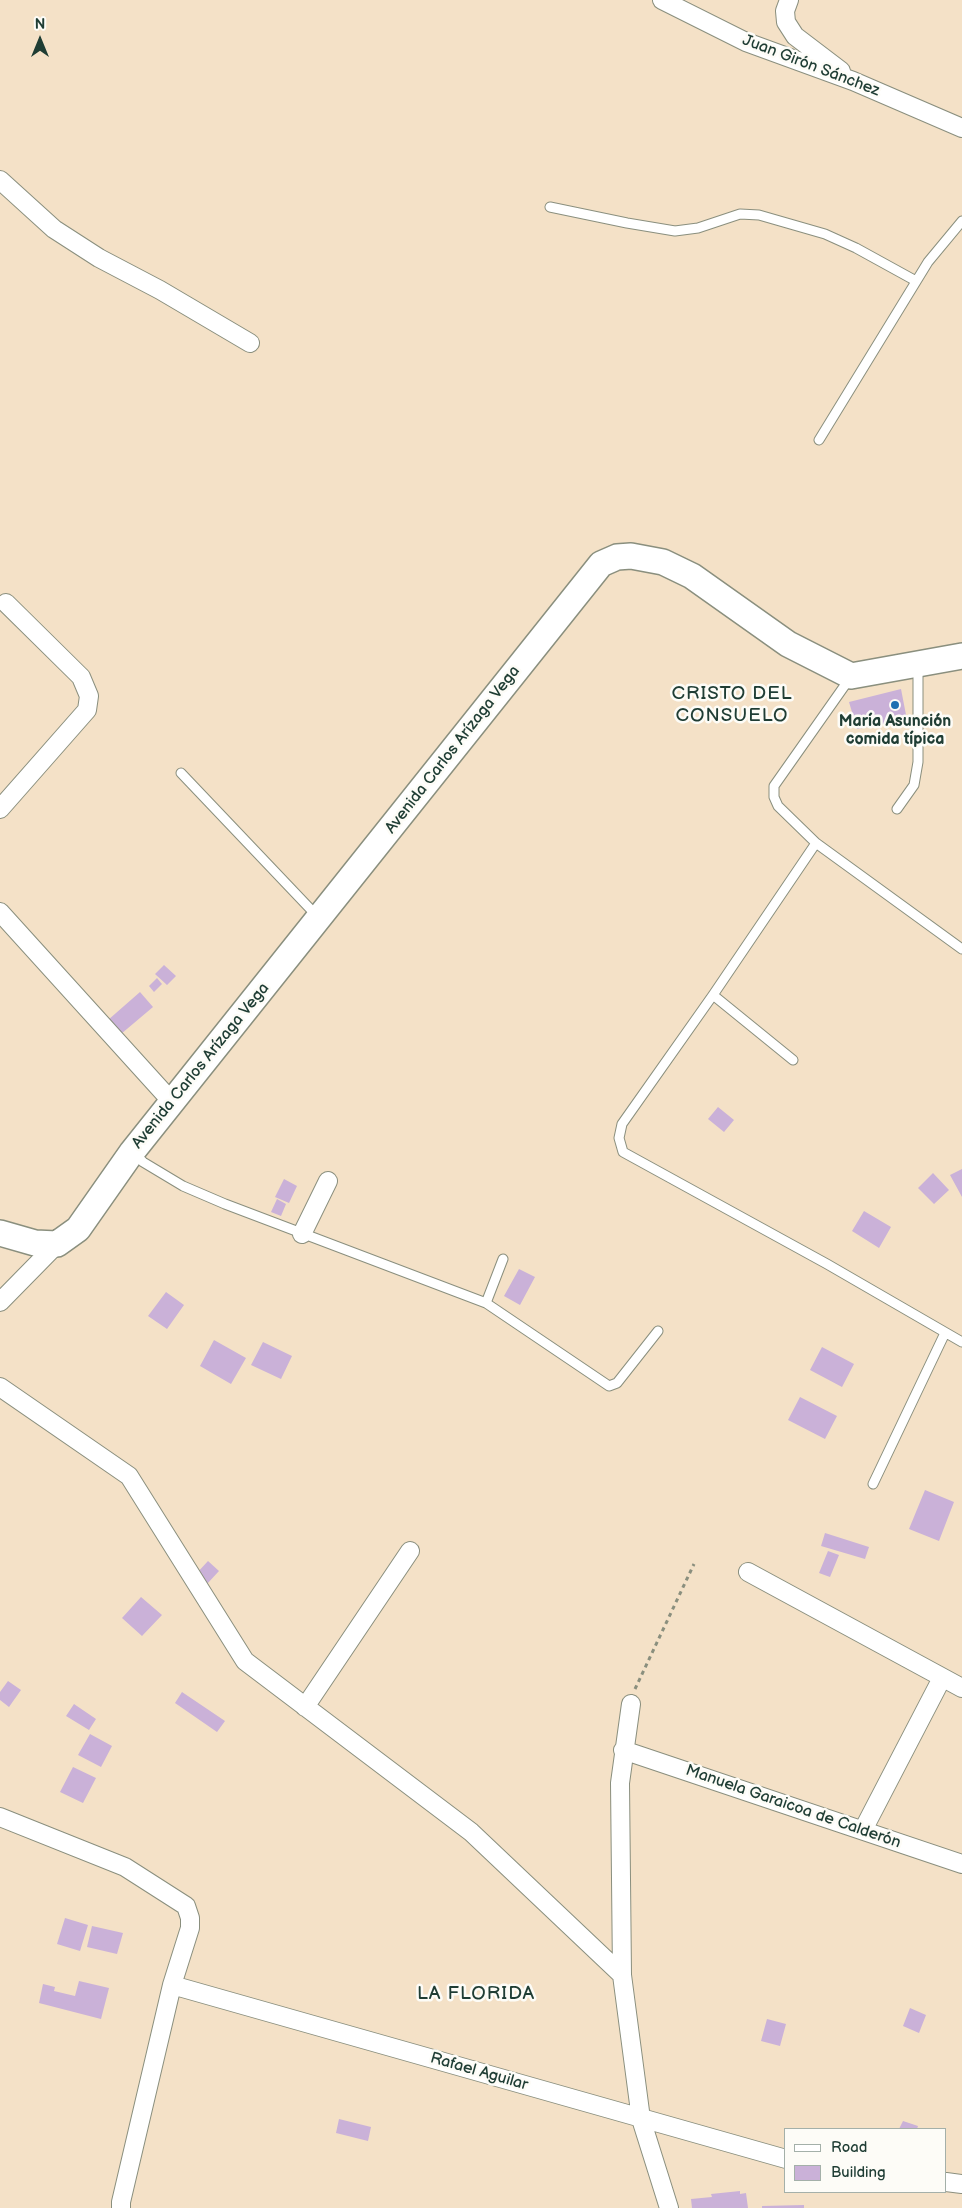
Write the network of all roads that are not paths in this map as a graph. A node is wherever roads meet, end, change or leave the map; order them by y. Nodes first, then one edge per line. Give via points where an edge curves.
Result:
1 (662, 0) edge
2 (789, 0) edge
3 (853, 80) junction
4 (962, 128) edge
5 (0, 180) edge
6 (550, 207) dead end
7 (962, 221) edge
8 (916, 281) junction
9 (250, 343) dead end
10 (819, 440) dead end
11 (6, 603) dead end
12 (962, 656) edge
13 (918, 664) junction
14 (852, 676) junction
15 (181, 773) dead end
16 (0, 809) edge
17 (897, 809) dead end
18 (816, 842) junction
19 (0, 912) edge
20 (319, 918) junction
21 (962, 949) edge
22 (713, 995) junction
23 (792, 1060) dead end
24 (173, 1103) junction
25 (132, 1152) junction
26 (328, 1181) dead end
27 (0, 1233) edge
28 (302, 1234) junction
29 (57, 1244) junction
30 (503, 1259) dead end
31 (0, 1302) edge
32 (486, 1303) junction
33 (658, 1331) dead end
34 (945, 1333) junction
35 (962, 1342) edge
36 (0, 1387) edge
37 (873, 1484) dead end
38 (410, 1552) dead end
39 (748, 1572) dead end
40 (942, 1678) junction
41 (962, 1688) edge
42 (631, 1704) road end
43 (305, 1706) junction
44 (623, 1750) junction
45 (0, 1817) edge
46 (863, 1830) junction
47 (962, 1864) edge
48 (622, 1976) junction
49 (172, 1985) junction
50 (641, 2119) junction
51 (784, 2158) edge
52 (947, 2182) edge
53 (962, 2184) edge
54 (121, 2208) edge
55 (669, 2208) edge

1 - 3 street, Juan Girón Sánchez via 746,42
2 - 3 street via 786,22 794,36
3 - 4 street, Juan Girón Sánchez
5 - 9 street via 76,243
6 - 8 lane via 675,231 698,228 740,214 759,215 825,234
7 - 8 lane
8 - 10 lane
11 - 16 street via 81,677 89,696 86,710
12 - 13 street
13 - 14 street
13 - 17 lane via 918,762 914,785
14 - 18 lane via 774,786 778,806
14 - 20 street, Avenida Carlos Arízaga Vega via 788,644 692,576 663,562 631,556 617,557 601,564
15 - 20 lane
18 - 21 lane
18 - 22 lane
19 - 24 street
20 - 24 street, Avenida Carlos Arízaga Vega
22 - 23 lane
22 - 34 lane via 622,1124 619,1138 623,1152
24 - 25 street, Avenida Carlos Arízaga Vega
25 - 28 lane via 184,1186
25 - 29 street, Avenida Carlos Arízaga Vega via 78,1229
26 - 28 street
27 - 29 street via 35,1243
28 - 32 lane
29 - 31 street
30 - 32 lane
32 - 33 lane via 609,1386 617,1383
34 - 35 lane
34 - 37 lane
36 - 43 street via 129,1476 245,1661
38 - 43 street
39 - 40 street
40 - 41 street
40 - 46 street
42 - 44 street
43 - 48 street via 471,1832
44 - 46 street, Manuela Garaicoa de Calderón
44 - 48 street via 620,1783
45 - 49 street via 125,1867 186,1906 190,1928
46 - 47 street, Manuela Garaicoa de Calderón
48 - 50 street
49 - 50 street, Rafael Aguilar
49 - 54 street
50 - 51 street, Rafael Aguilar
50 - 55 street
52 - 53 street

